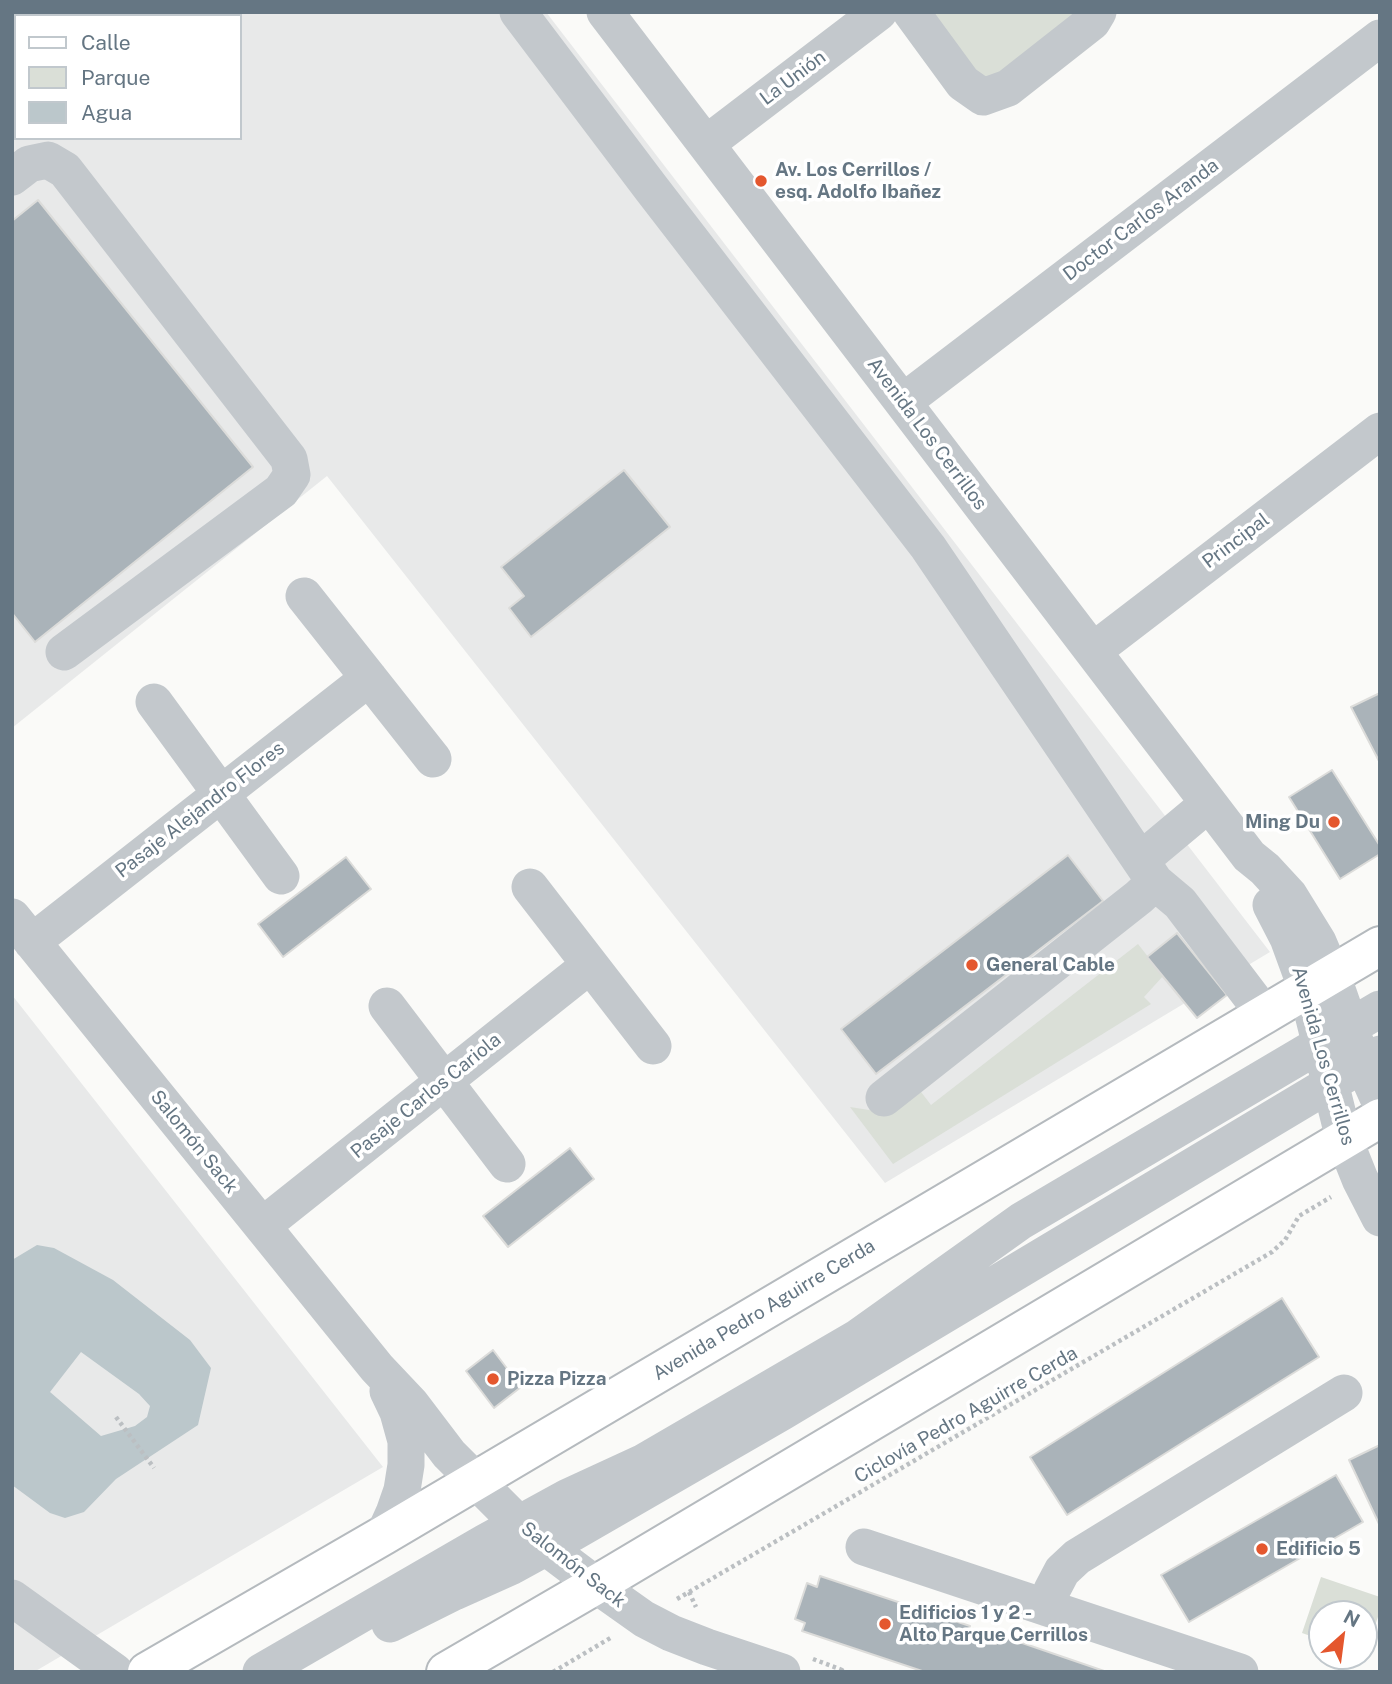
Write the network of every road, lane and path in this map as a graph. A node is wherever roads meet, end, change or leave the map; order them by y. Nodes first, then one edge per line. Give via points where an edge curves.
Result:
1 (518, 12) edge
2 (606, 12) edge
3 (879, 12) edge
4 (911, 12) edge
5 (1098, 12) edge
6 (1380, 38) edge
7 (706, 144) junction
8 (12, 177) edge
9 (903, 402) junction
10 (1380, 431) edge
11 (304, 596) dead end
12 (1093, 651) junction
13 (64, 652) dead end
14 (369, 678) junction
15 (154, 702) dead end
16 (433, 759) dead end
17 (221, 794) junction
18 (1208, 804) junction
19 (1148, 871) junction
20 (281, 876) dead end
21 (530, 887) dead end
22 (22, 929) edge
23 (1380, 946) edge
24 (590, 965) junction
25 (1319, 983) junction
26 (387, 1006) dead end
27 (1265, 1015) junction
28 (1350, 1027) edge
29 (653, 1046) dead end
30 (1371, 1059) edge
31 (444, 1082) junction
32 (1329, 1084) junction
33 (884, 1098) dead end
34 (1380, 1102) edge
35 (1380, 1118) edge
36 (1344, 1139) junction
37 (507, 1164) dead end
38 (1360, 1179) junction
39 (1380, 1217) edge
40 (262, 1226) junction
41 (377, 1368) junction
42 (1344, 1393) dead end
43 (116, 1417) dead end
44 (155, 1468) dead end
45 (476, 1480) junction
46 (519, 1524) junction
47 (384, 1535) junction
48 (864, 1547) dead end
49 (547, 1548) junction
50 (596, 1585) junction
51 (12, 1598) edge
52 (1047, 1608) junction
53 (644, 1619) junction
54 (115, 1672) edge
55 (147, 1672) edge
56 (261, 1672) edge
57 (303, 1672) edge
58 (446, 1672) edge
59 (553, 1672) edge
60 (782, 1672) edge
61 (1240, 1672) edge

1 - 19 street via 928,547
2 - 7 street, Avenida Los Cerrillos
3 - 7 street, La Unión
4 - 5 street via 963,83 983,97 1008,88 1092,22
6 - 9 street, Doctor Carlos Aranda
7 - 9 street, Avenida Los Cerrillos
8 - 13 street via 29,164 48,160 65,170 289,459 292,475 281,491
9 - 12 street, Avenida Los Cerrillos
10 - 12 street, Principal
11 - 14 street
12 - 18 street, Avenida Los Cerrillos
14 - 16 street
14 - 17 street, Pasaje Alejandro Flores
15 - 17 street
17 - 20 street
17 - 22 street, Pasaje Alejandro Flores
18 - 19 street
18 - 25 street, Avenida Los Cerrillos via 1249,856 1289,895 1318,942
19 - 27 street via 1180,904
19 - 33 street via 1139,897
21 - 24 street
22 - 40 street, Salomón Sack
23 - 25 main road, Avenida Pedro Aguirre Cerda
24 - 29 street
24 - 31 street, Pasaje Carlos Cariola
25 - 27 main road, Avenida Pedro Aguirre Cerda
25 - 28 street, Avenida Los Cerrillos
26 - 31 street
27 - 45 main road, Avenida Pedro Aguirre Cerda
28 - 30 street, Avenida Los Cerrillos
28 - 32 street, Avenida Los Cerrillos
28 - 46 street via 1021,1222 858,1338 645,1462
30 - 32 street
30 - 34 street, Avenida Los Cerrillos
31 - 37 street
31 - 40 street, Pasaje Carlos Cariola
32 - 36 street, Avenida Los Cerrillos
32 - 49 street
35 - 36 main road
36 - 38 street, Avenida Los Cerrillos
36 - 50 main road
38 - 39 street, Avenida Los Cerrillos
38 - 53 path, Ciclovía Pedro Aguirre Cerda via 1299,1216 1272,1252
40 - 41 street, Salomón Sack
41 - 45 street, Salomón Sack
41 - 47 street, Salomón Sack via 406,1441 402,1490
42 - 52 street via 1077,1557 1062,1571
43 - 44 path
45 - 46 street, Salomón Sack
45 - 47 main road, Avenida Pedro Aguirre Cerda
46 - 49 street, Salomón Sack
46 - 56 street
47 - 55 main road, Avenida Pedro Aguirre Cerda
48 - 52 street
49 - 50 street, Salomón Sack
49 - 57 street via 424,1606
50 - 53 street, Salomón Sack
50 - 58 main road
51 - 54 street
52 - 61 street
53 - 59 path, Ciclovía Pedro Aguirre Cerda
53 - 60 street, Salomón Sack via 707,1647

